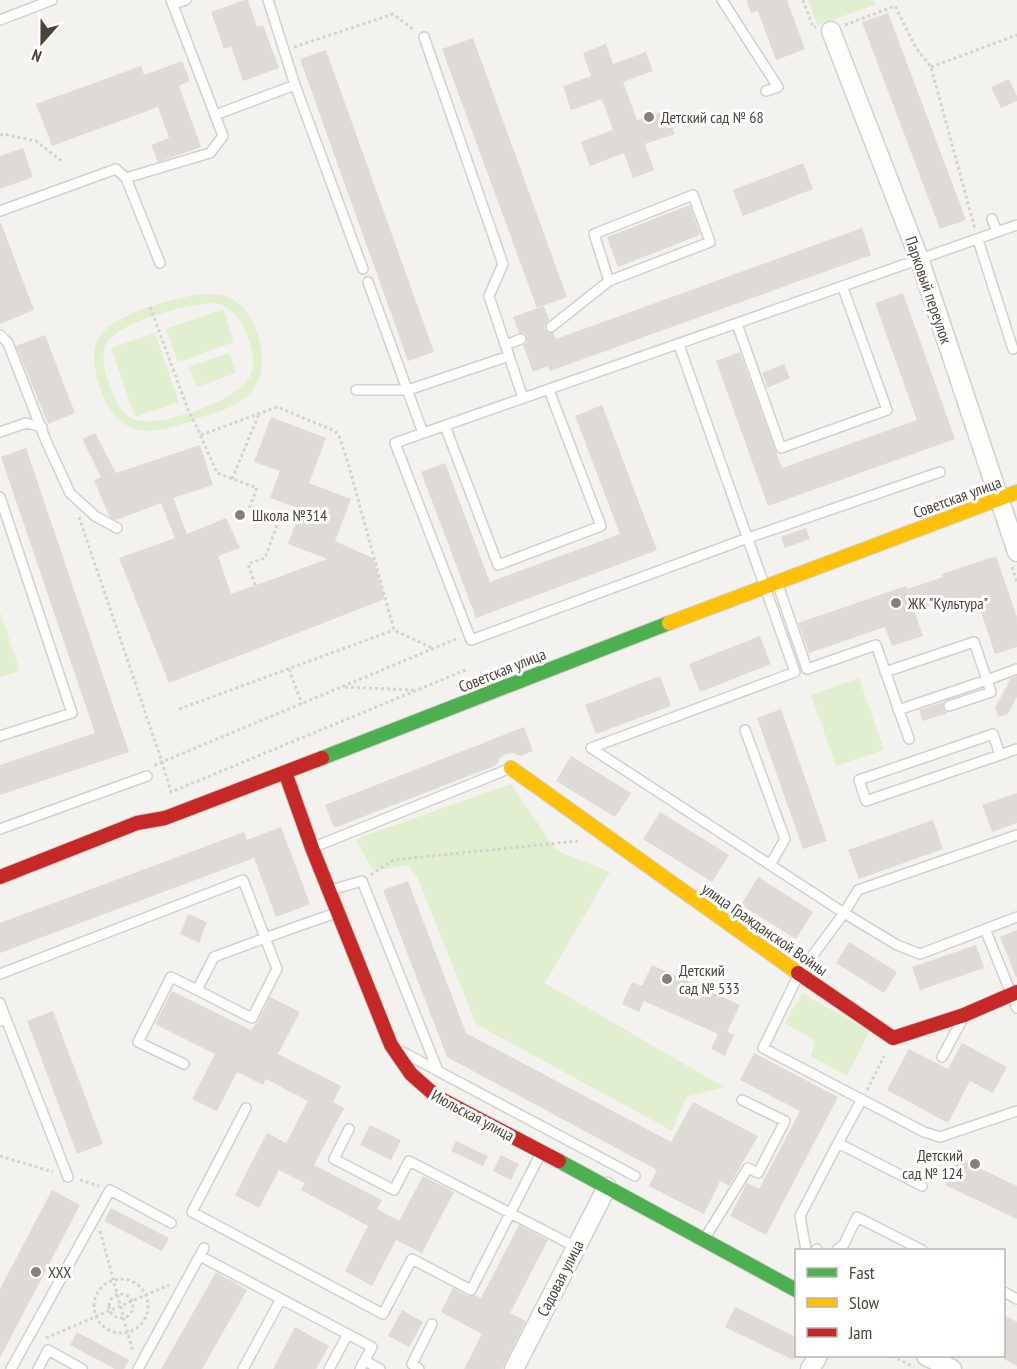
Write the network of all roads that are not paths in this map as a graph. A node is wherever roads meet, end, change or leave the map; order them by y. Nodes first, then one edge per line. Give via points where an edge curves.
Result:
1 (52, 0) edge
2 (186, 0) edge
3 (268, 0) edge
4 (722, 0) edge
5 (172, 2) edge
6 (0, 20) edge
7 (831, 31) road end
8 (424, 37) road end
9 (295, 85) junction
10 (766, 91) dead end
11 (215, 115) junction
12 (126, 178) junction
13 (0, 211) edge
14 (992, 219) dead end
15 (1017, 225) edge
16 (998, 232) junction
17 (978, 240) junction
18 (920, 261) junction
19 (160, 263) dead end
20 (363, 269) dead end
21 (609, 281) junction
22 (368, 282) dead end
23 (843, 288) junction
24 (737, 324) junction
25 (551, 327) dead end
26 (0, 335) edge
27 (521, 339) dead end
28 (506, 345) junction
29 (679, 345) junction
30 (1013, 349) dead end
31 (509, 356) junction
32 (356, 390) dead end
33 (408, 390) junction
34 (549, 390) junction
35 (523, 398) junction
36 (445, 426) junction
37 (42, 427) junction
38 (0, 432) edge
39 (423, 433) junction
40 (940, 472) dead end
41 (1017, 492) edge
42 (0, 497) edge
43 (999, 499) junction
44 (117, 528) dead end
45 (748, 538) junction
46 (1017, 552) edge
47 (771, 584) junction
48 (1017, 669) edge
49 (885, 672) junction
50 (987, 680) junction
51 (949, 706) dead end
52 (898, 710) junction
53 (745, 730) dead end
54 (0, 736) edge
55 (909, 739) dead end
56 (1017, 749) edge
57 (1000, 755) junction
58 (511, 768) joint
59 (285, 772) junction
60 (147, 776) dead end
61 (0, 829) edge
62 (1017, 835) edge
63 (312, 848) junction
64 (770, 865) junction
65 (0, 877) edge
66 (329, 890) junction
67 (338, 912) junction
68 (844, 913) junction
69 (1017, 917) edge
70 (985, 929) junction
71 (266, 938) junction
72 (0, 974) edge
73 (799, 974) junction
74 (197, 990) junction
75 (1014, 993) edge
76 (0, 1003) edge
77 (1017, 1008) edge
78 (964, 1016) junction
79 (3, 1020) edge
80 (391, 1045) junction
81 (942, 1057) dead end
82 (184, 1064) dead end
83 (438, 1071) junction
84 (862, 1099) junction
85 (742, 1100) dead end
86 (246, 1108) dead end
87 (1017, 1111) edge
88 (349, 1129) dead end
89 (838, 1143) junction
90 (542, 1151) junction
91 (635, 1176) dead end
92 (68, 1177) road end
93 (922, 1186) dead end
94 (607, 1187) junction
95 (510, 1213) junction
96 (171, 1223) dead end
97 (704, 1240) junction
98 (576, 1247) junction
99 (806, 1249) edge
100 (839, 1249) edge
101 (918, 1249) edge
102 (795, 1289) edge
103 (281, 1299) junction
104 (432, 1324) dead end
105 (348, 1334) junction
106 (928, 1357) edge
107 (363, 1365) edge
108 (11, 1369) edge
109 (38, 1369) edge
110 (82, 1369) edge
111 (138, 1369) edge
112 (243, 1369) edge
113 (329, 1369) edge
114 (380, 1369) edge
115 (419, 1369) edge
116 (514, 1369) edge
117 (951, 1369) edge

1 - 6 lane
2 - 5 lane
3 - 9 lane
4 - 10 lane via 778,87
5 - 11 lane
7 - 18 street, Парковый переулок
8 - 28 lane via 503,264 489,296
9 - 11 lane
9 - 20 lane
11 - 12 lane via 223,136 210,153
12 - 13 lane via 116,169
12 - 19 lane
14 - 16 lane
15 - 16 lane
16 - 17 lane
17 - 18 lane
17 - 30 lane
18 - 23 lane
18 - 43 street, Парковый переулок
21 - 21 lane via 594,234 645,218 693,195 710,242
21 - 25 lane
22 - 33 lane
23 - 24 lane
23 - 24 lane via 887,410 782,448
24 - 29 lane
26 - 37 lane via 9,343
27 - 28 lane
28 - 31 lane
29 - 34 lane
29 - 45 lane
31 - 33 lane
31 - 35 lane
32 - 33 lane
33 - 39 lane
34 - 35 lane
34 - 36 lane via 601,526 498,565
35 - 36 lane
36 - 39 lane
37 - 38 lane via 26,423
37 - 44 lane via 70,493 95,516
39 - 45 lane via 395,443 471,640
40 - 45 lane
41 - 43 street, Советская улица
42 - 54 lane via 72,713
43 - 46 street, Парковый переулок
43 - 47 street, Советская улица
45 - 47 lane
47 - 49 lane via 807,669 876,645
47 - 59 street, Советская улица
47 - 64 lane via 795,672 591,748
48 - 50 lane
49 - 50 lane via 974,642
49 - 52 lane
50 - 51 lane via 991,692
50 - 52 lane
52 - 55 lane
53 - 64 lane via 786,839
56 - 57 lane
57 - 57 lane via 866,801 859,780 993,734
58 - 63 lane
58 - 73 street, улица Гражданской Войны
59 - 63 street, Июльская улица
59 - 65 street, Советская улица
60 - 61 lane
62 - 68 lane via 858,890
63 - 66 street, Июльская улица
64 - 68 lane
66 - 67 street, Июльская улица
66 - 83 lane via 362,881
67 - 71 lane
67 - 80 street, Июльская улица
68 - 70 lane via 920,954
68 - 73 lane
69 - 70 lane
70 - 75 lane
71 - 72 lane via 243,880
71 - 74 lane via 214,957
71 - 74 lane via 277,969 252,1018
73 - 78 street, улица Гражданской Войны via 893,1038
73 - 84 lane via 763,1048
74 - 82 lane via 171,977 138,1042
75 - 77 lane
75 - 78 street
76 - 79 lane
78 - 81 lane
79 - 92 lane
80 - 83 lane
80 - 90 street, Июльская улица via 407,1072 437,1097
83 - 91 lane
84 - 87 lane via 940,1137
84 - 89 lane
85 - 97 lane via 785,1121 759,1173 748,1168
86 - 95 lane via 192,1212 383,1314 412,1259 471,1290
88 - 95 lane via 334,1159 394,1190 409,1161
89 - 93 lane
89 - 99 lane via 800,1216
90 - 94 street, Июльская улица
90 - 95 lane
94 - 97 street, Июльская улица
94 - 98 street, Садовая улица
95 - 98 lane
96 - 108 lane via 110,1190
97 - 102 street, Июльская улица
98 - 116 street, Садовая улица
100 - 101 lane via 857,1217
103 - 105 lane
103 - 111 lane via 202,1252
103 - 112 lane
104 - 115 lane via 412,1364
105 - 107 lane via 372,1347
105 - 113 lane
106 - 117 street
107 - 114 lane
109 - 110 lane via 48,1350

